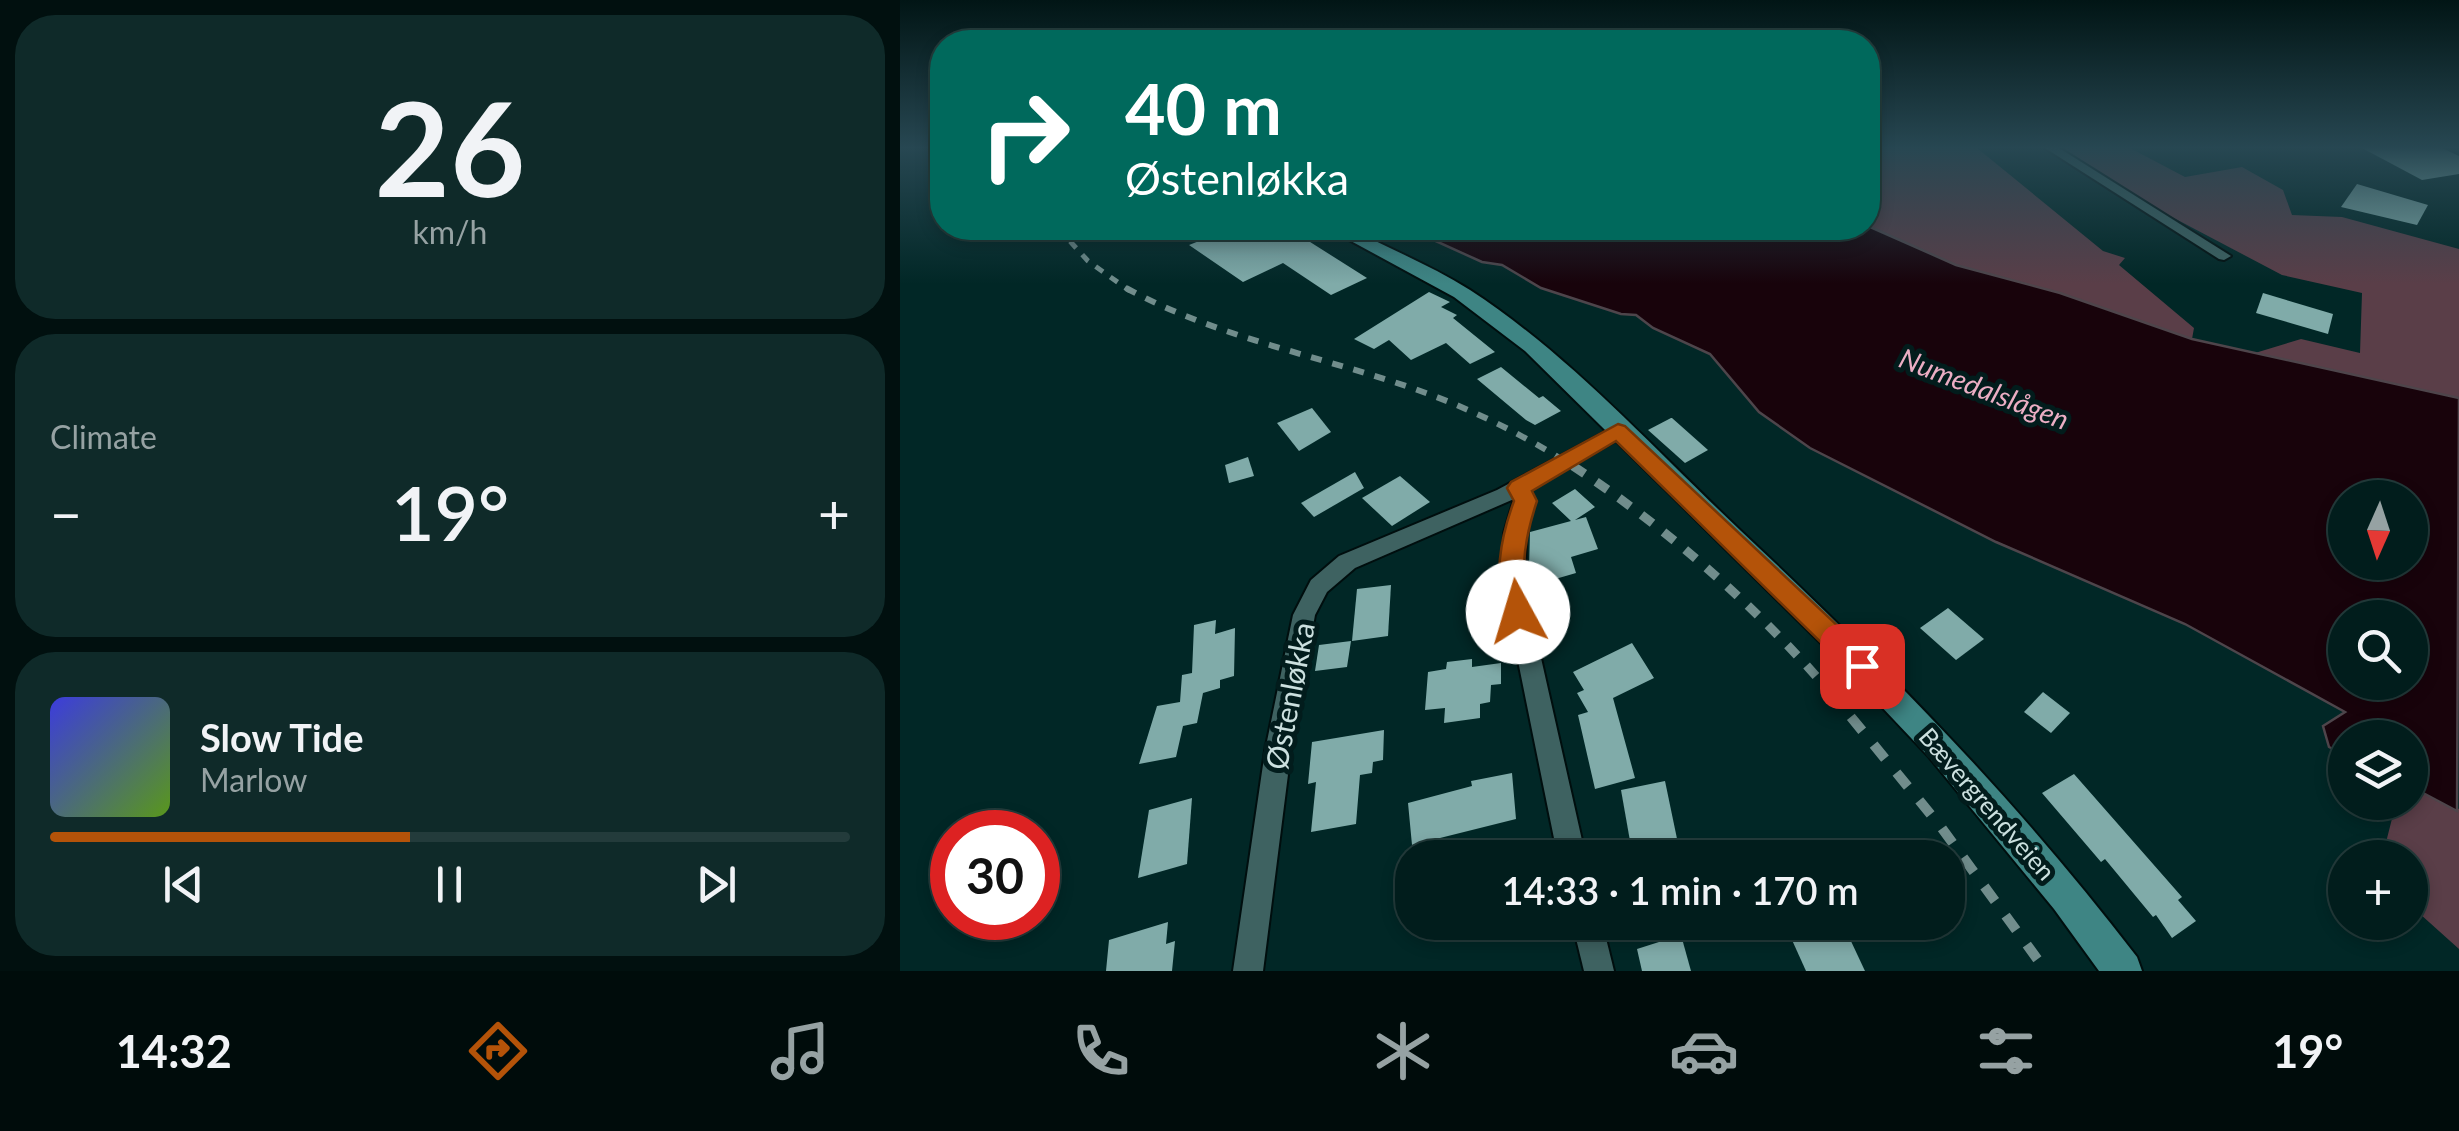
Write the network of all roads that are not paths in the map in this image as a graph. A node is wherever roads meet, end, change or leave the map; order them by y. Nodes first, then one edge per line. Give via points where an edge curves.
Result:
1 (2124, 193) edge
2 (1358, 240) edge
3 (2224, 256) dead end
4 (1618, 431) junction
5 (1519, 488) junction
6 (1568, 840) edge
7 (1592, 940) edge
8 (1248, 971) edge
9 (1599, 971) edge
10 (2124, 971) edge

1 - 3 street
2 - 4 main road, Bævergrendveien via 1498,318
4 - 5 street, Østenløkka
4 - 10 main road, Bævergrendveien via 1940,746
5 - 6 street via 1525,501 1514,533 1514,587
5 - 8 street, Østenløkka via 1347,562 1311,598 1278,751
7 - 9 street

